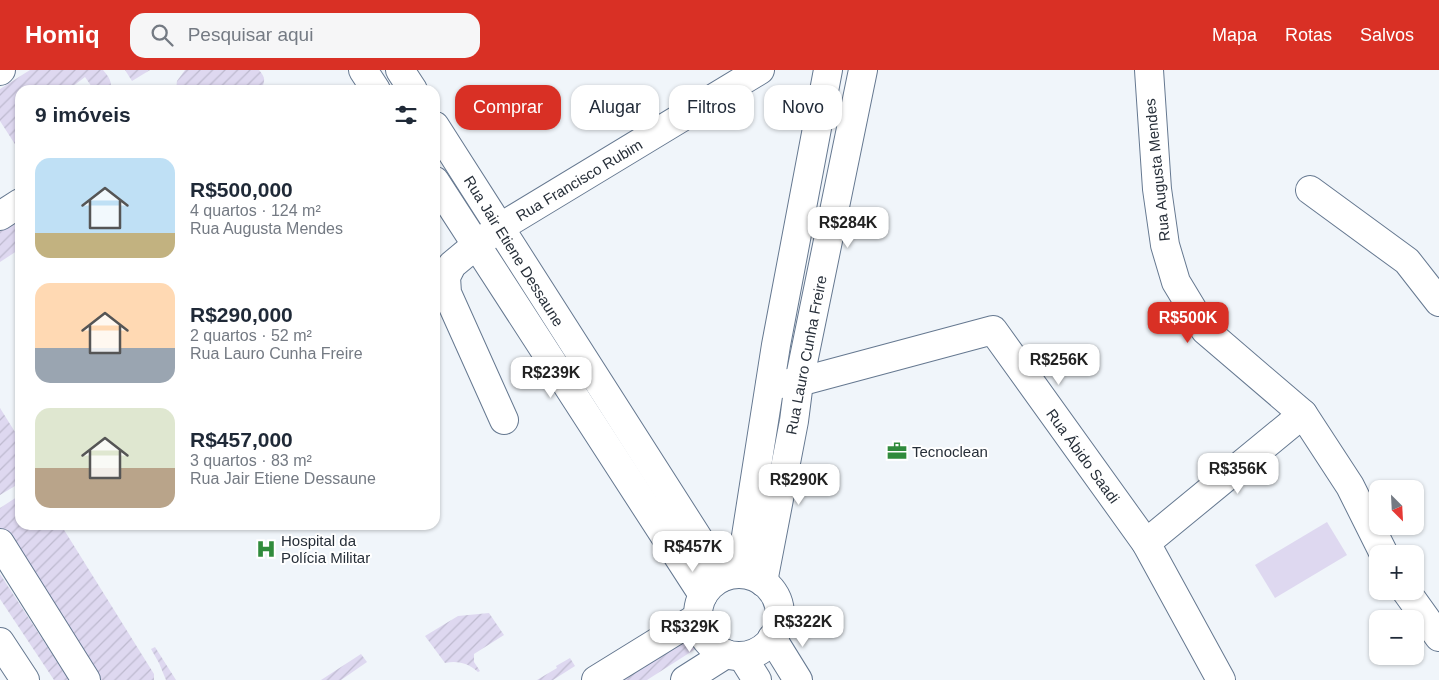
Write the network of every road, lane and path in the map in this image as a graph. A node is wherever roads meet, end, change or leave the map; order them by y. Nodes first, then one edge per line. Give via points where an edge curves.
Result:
1 (363, 70) edge
2 (400, 70) edge
3 (760, 70) edge
4 (828, 70) edge
5 (863, 70) edge
6 (1149, 70) edge
7 (373, 85) edge
8 (410, 85) edge
9 (440, 134) edge
10 (440, 189) edge
11 (1310, 190) dead end
12 (15, 206) edge
13 (0, 216) edge
14 (499, 228) junction
15 (476, 245) junction
16 (1439, 302) edge
17 (799, 382) junction
18 (770, 385) junction
19 (1303, 414) junction
20 (504, 420) dead end
21 (0, 542) edge
22 (1146, 543) junction
23 (1380, 545) edge
24 (763, 582) junction
25 (715, 591) junction
26 (1412, 600) edge
27 (1439, 637) edge
28 (772, 638) junction
29 (0, 642) edge
30 (734, 655) junction
31 (25, 680) edge
32 (86, 680) edge
33 (596, 680) edge
34 (685, 680) edge
35 (758, 680) edge
36 (798, 680) edge
37 (1221, 680) edge

1 - 7 street
2 - 8 street
3 - 14 street, Rua Francisco Rubim
4 - 18 street, Rua Lauro Cunha Freire
5 - 17 street, Rua Lauro Cunha Freire
6 - 19 street, Rua Augusta Mendes via 1164,246 1176,282 1205,330
9 - 14 street, Rua Jair Etiene Dessaune
10 - 15 street, Rua Jair Etiene Dessaune
11 - 16 street via 1407,261
12 - 13 street
14 - 15 street, Rua Francisco Rubim
14 - 25 street, Rua Jair Etiene Dessaune
15 - 20 street, Rua Francisco Rubim via 452,265 446,277 447,293
15 - 25 street, Rua Jair Etiene Dessaune
17 - 18 street, Rua Ábido Saadi
17 - 22 street, Rua Ábido Saadi via 993,330
17 - 24 street, Rua Lauro Cunha Freire
18 - 25 street, Rua Lauro Cunha Freire via 746,536
19 - 22 street
19 - 23 street, Rua Augusta Mendes via 1350,486
21 - 32 street
22 - 37 street, Rua Ábido Saadi
24 - 25 street via 748,575
24 - 28 street via 779,605 779,623
25 - 30 street via 700,628 716,649
25 - 33 street
26 - 27 street
28 - 30 street via 759,650
28 - 36 street
29 - 31 street
30 - 34 street
30 - 35 street

